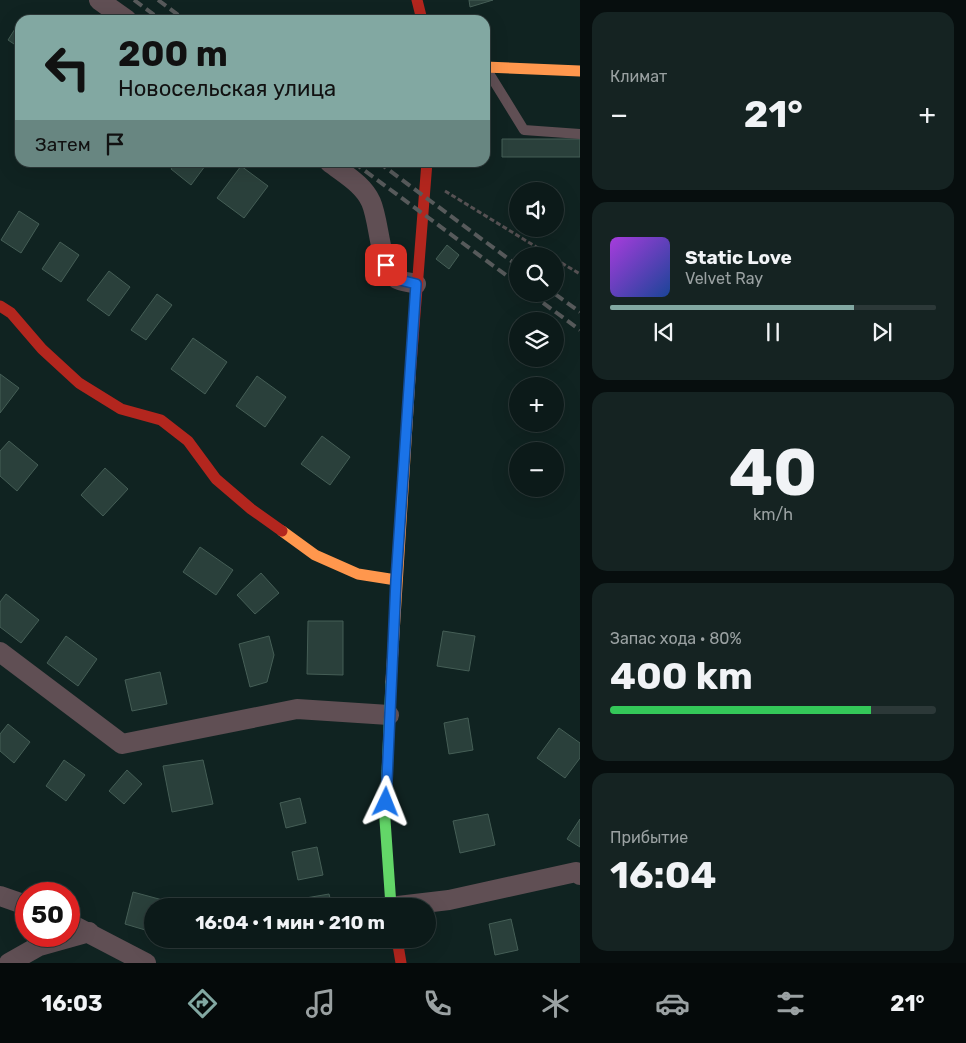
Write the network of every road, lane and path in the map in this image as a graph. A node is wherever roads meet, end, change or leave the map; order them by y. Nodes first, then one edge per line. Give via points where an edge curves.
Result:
1 (99, 0) edge
2 (416, 0) edge
3 (120, 15) edge
4 (420, 15) edge
5 (490, 67) edge
6 (580, 71) edge
7 (490, 75) edge
8 (580, 134) edge
9 (336, 167) edge
10 (427, 167) edge
11 (426, 179) junction
12 (536, 247) edge
13 (564, 264) edge
14 (580, 274) edge
15 (416, 284) junction
16 (0, 306) edge
17 (396, 580) junction
18 (0, 652) edge
19 (389, 714) junction
20 (580, 875) edge
21 (0, 896) edge
22 (390, 898) edge
23 (15, 901) edge
24 (436, 902) edge
25 (80, 928) edge
26 (89, 932) junction
27 (398, 948) edge
28 (9, 963) edge
29 (146, 963) edge
30 (401, 963) edge

1 - 3 street
2 - 4 main road
5 - 6 main road
7 - 8 lane via 524,130
9 - 15 street via 358,184 370,200 386,265 396,279
10 - 11 main road
11 - 12 path
11 - 15 main road
13 - 14 path
15 - 17 main road
16 - 17 main road via 79,384 121,408 160,420 188,441 216,479 315,555 358,574
17 - 19 main road
18 - 19 street via 122,744 297,709
19 - 22 main road via 385,820
20 - 24 street via 576,872
21 - 23 street
25 - 26 street
26 - 28 street via 38,946
26 - 29 street
27 - 30 main road

